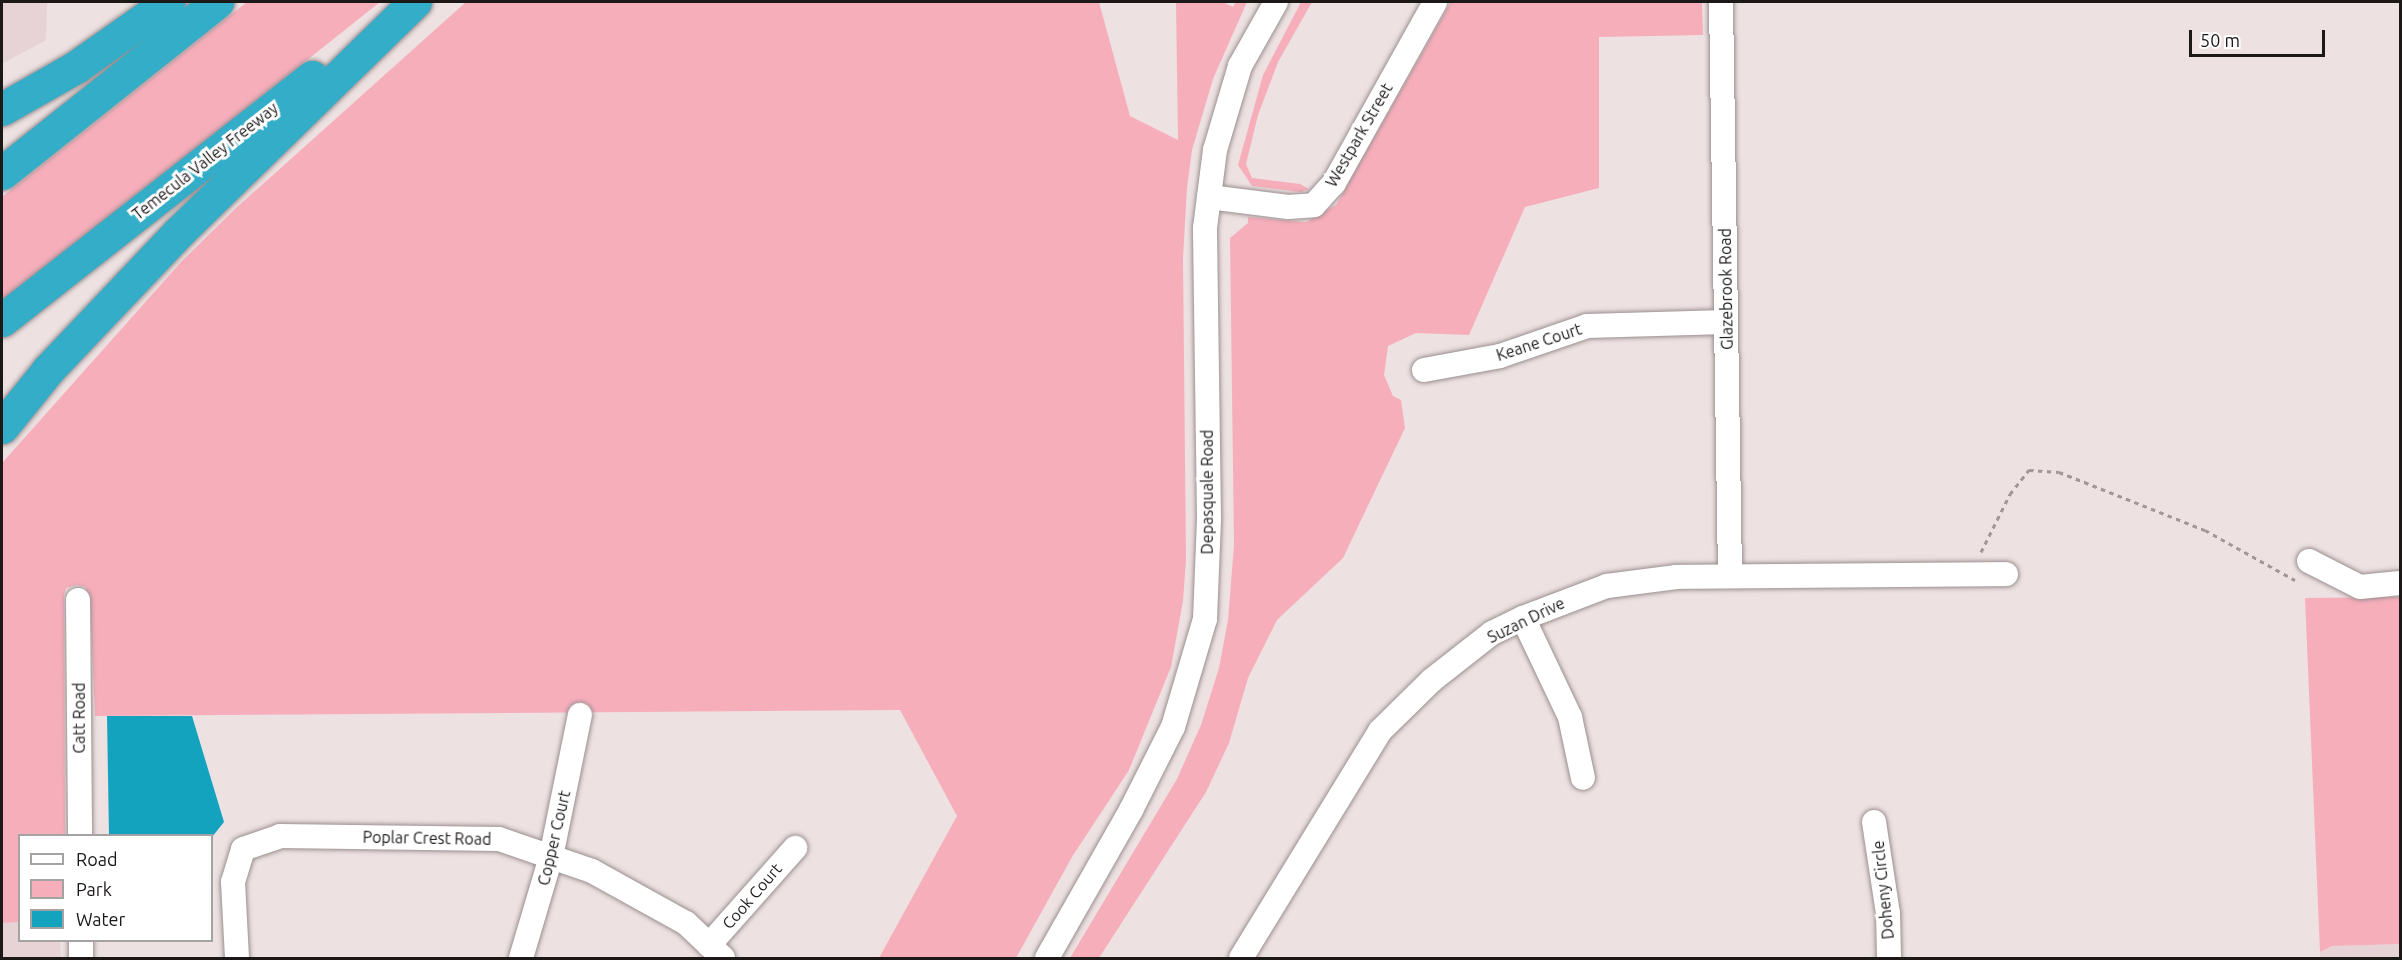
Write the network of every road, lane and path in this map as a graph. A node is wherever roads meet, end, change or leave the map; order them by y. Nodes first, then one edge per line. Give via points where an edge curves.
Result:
1 (168, 2) edge
2 (217, 2) edge
3 (408, 2) edge
4 (415, 2) edge
5 (1276, 2) edge
6 (1436, 2) edge
7 (1721, 2) edge
8 (2, 109) edge
9 (2, 173) edge
10 (1209, 197) junction
11 (2, 320) edge
12 (1726, 322) junction
13 (1424, 370) dead end
14 (2, 427) edge
15 (2302, 571) joint
16 (1968, 574) junction
17 (2006, 574) dead end
18 (1730, 576) junction
19 (2400, 583) edge
20 (78, 600) dead end
21 (1523, 618) junction
22 (579, 715) dead end
23 (1583, 778) dead end
24 (1874, 822) dead end
25 (80, 834) edge
26 (795, 848) dead end
27 (551, 857) junction
28 (81, 942) edge
29 (716, 952) edge
30 (1247, 956) edge
31 (81, 958) edge
32 (237, 958) edge
33 (521, 958) edge
34 (1047, 958) edge
35 (1889, 958) edge

1 - 8 highway via 76,67
2 - 9 highway
3 - 11 highway, Temecula Valley Freeway
4 - 14 highway via 178,233 48,370
5 - 10 street, Depasquale Road via 1240,66 1215,150
6 - 10 street, Westpark Street via 1334,183 1314,205 1288,207
7 - 12 street, Glazebrook Road
10 - 34 street, Depasquale Road via 1204,237 1209,518 1205,619 1173,727
12 - 13 street, Keane Court via 1587,326 1500,356
12 - 18 street, Glazebrook Road
15 - 16 path via 2059,472 2029,470 2010,494 1994,531
15 - 19 street via 2360,587
16 - 17 street, Suzan Drive
16 - 18 street, Suzan Drive
18 - 21 street, Suzan Drive via 1676,577 1607,586
20 - 25 street, Catt Road
21 - 23 street via 1570,717
21 - 30 street, Suzan Drive via 1492,633 1432,680 1380,731
22 - 27 street, Copper Court
24 - 35 street, Doheny Circle via 1888,913
26 - 29 street, Cook Court
27 - 29 street, Poplar Crest Road via 592,870 686,923
27 - 32 street, Poplar Crest Road via 499,839 280,836 243,849 233,882
27 - 33 street, Copper Court
28 - 31 street

